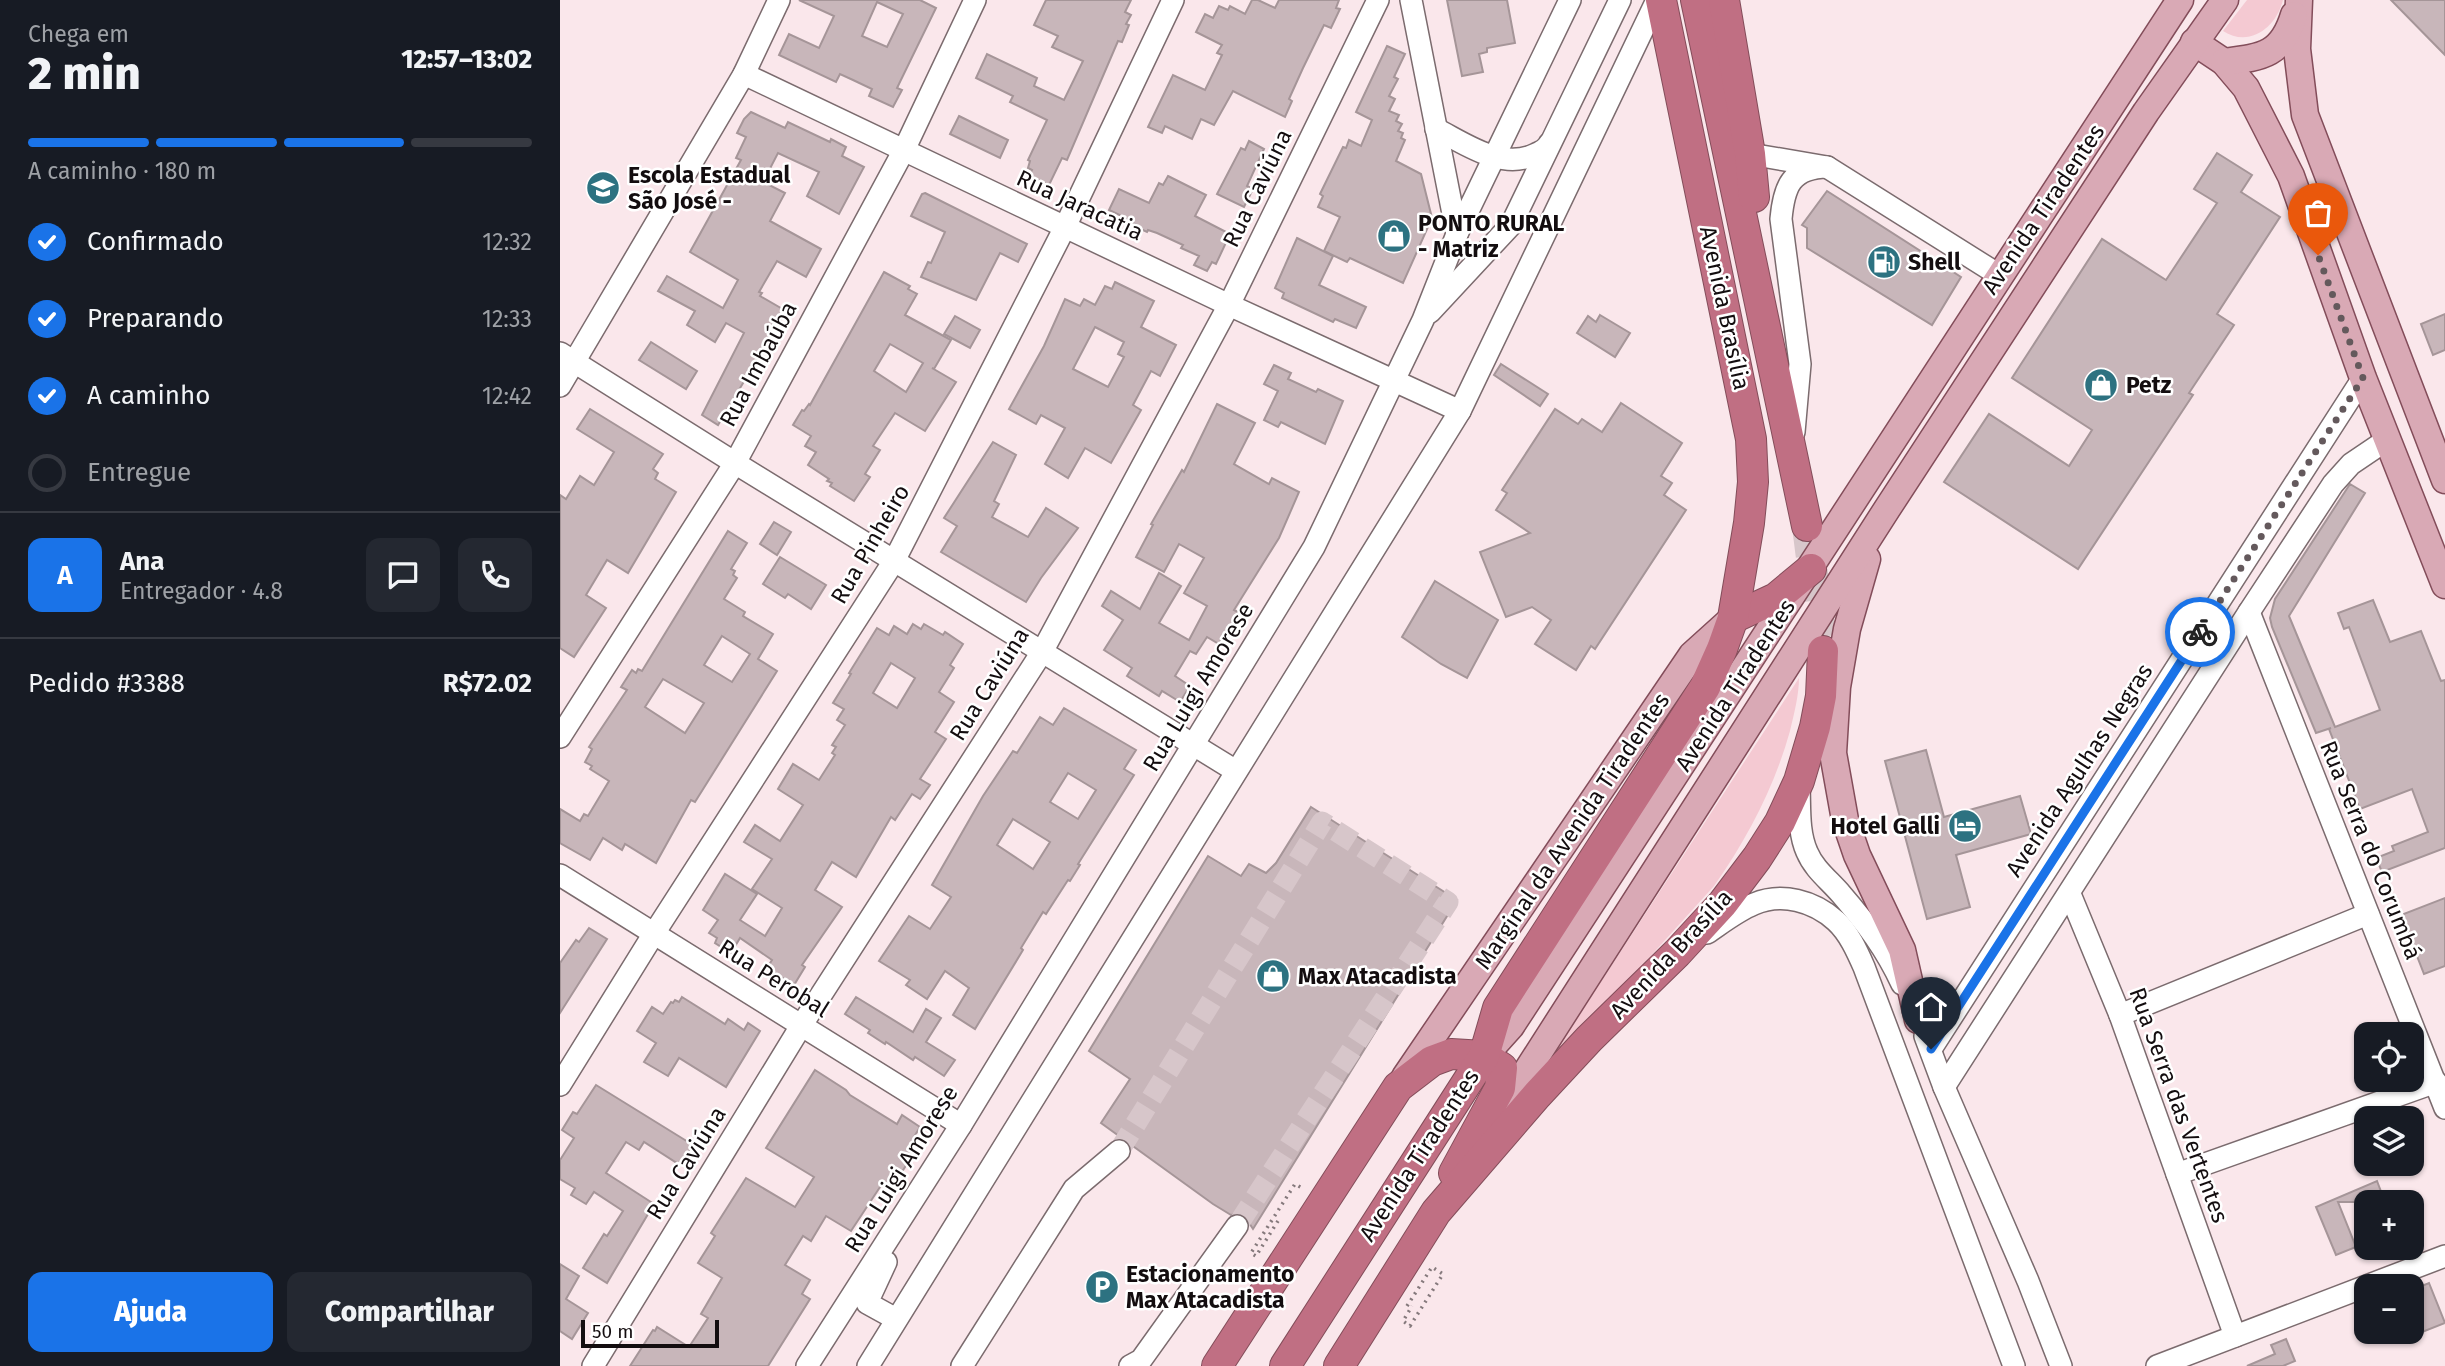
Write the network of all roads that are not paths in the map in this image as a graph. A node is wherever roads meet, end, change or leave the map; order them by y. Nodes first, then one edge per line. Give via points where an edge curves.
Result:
1 (779, 0) edge
2 (975, 0) edge
3 (1173, 0) edge
4 (1378, 0) edge
5 (1411, 0) edge
6 (1570, 0) edge
7 (1620, 0) edge
8 (1659, 0) edge
9 (1696, 0) edge
10 (1724, 0) edge
11 (2180, 0) edge
12 (2193, 0) edge
13 (2225, 0) edge
14 (2299, 0) edge
15 (2194, 42) junction
16 (2224, 62) junction
17 (744, 74) junction
18 (1436, 129) junction
19 (1556, 133) junction
20 (904, 150) junction
21 (1750, 154) junction
22 (1494, 157) junction
23 (1828, 167) junction
24 (1065, 227) junction
25 (1457, 234) junction
26 (2318, 255) junction
27 (1999, 275) junction
28 (1230, 305) junction
29 (1423, 320) junction
30 (2387, 328) junction
31 (1767, 334) junction
32 (567, 358) edge
33 (2363, 378) junction
34 (1393, 382) junction
35 (560, 386) edge
36 (1460, 411) junction
37 (2425, 425) junction
38 (2388, 439) junction
39 (1888, 445) junction
40 (1793, 452) junction
41 (734, 463) junction
42 (2445, 480) edge
43 (1883, 514) junction
44 (1807, 526) tunnel mouth
45 (894, 561) junction
46 (1811, 569) junction
47 (2445, 585) edge
48 (2249, 612) junction
49 (1733, 618) junction
50 (1823, 651) tunnel mouth
51 (1042, 652) junction
52 (560, 737) edge
53 (1194, 745) junction
54 (2114, 765) junction
55 (1236, 771) junction
56 (1799, 781) junction
57 (2141, 782) junction
58 (560, 875) edge
59 (2070, 894) junction
60 (2368, 914) junction
61 (653, 935) junction
62 (1678, 953) junction
63 (2120, 1015) junction
64 (1918, 1020) junction
65 (801, 1026) junction
66 (1931, 1049) junction
67 (1484, 1055) junction
68 (2436, 1082) junction
69 (560, 1085) edge
70 (1398, 1087) junction
71 (1944, 1087) junction
72 (2445, 1108) edge
73 (961, 1125) junction
74 (1119, 1151) tunnel mouth
75 (2177, 1174) junction
76 (913, 1199) junction
77 (1436, 1212) junction
78 (1237, 1226) tunnel mouth
79 (2445, 1256) edge
80 (896, 1319) junction
81 (2235, 1336) junction
82 (1350, 1358) edge
83 (1215, 1365) edge
84 (593, 1366) edge
85 (807, 1366) edge
86 (868, 1366) edge
87 (962, 1366) edge
88 (1130, 1366) edge
89 (1285, 1366) edge
90 (2014, 1366) edge
91 (2060, 1366) edge
92 (2157, 1366) edge

1 - 17 street
2 - 20 street, Rua Imbaúba
3 - 24 street, Rua Pinheiro
4 - 28 street, Rua Caviúna
5 - 18 street
6 - 22 street, Rua Luigi Amorese
7 - 19 street
8 - 36 street
8 - 49 highway, Avenida Brasília via 1751,439 1749,523
9 - 31 highway, Avenida Brasília
10 - 21 highway
11 - 27 main road, Avenida Tiradentes
12 - 15 main road via 2187,27
13 - 15 main road, Avenida Tiradentes
14 - 16 main road via 2286,37 2275,48 2260,56
14 - 30 main road via 2297,49 2305,115
15 - 16 main road
15 - 43 main road, Avenida Tiradentes
16 - 26 main road via 2246,88 2291,176
17 - 20 street, Rua Jaracatia
17 - 32 street
18 - 22 street
18 - 25 street
19 - 22 street via 1547,149 1529,158 1511,161
19 - 29 street via 1511,225
20 - 24 street, Rua Jaracatia
20 - 41 street, Rua Imbaúba
21 - 23 street
21 - 31 highway
22 - 25 street, Rua Luigi Amorese
23 - 27 street
23 - 40 street via 1811,167 1795,177 1783,195 1781,219 1800,364
24 - 28 street, Rua Jaracatia
24 - 45 street, Rua Pinheiro
25 - 29 street, Rua Luigi Amorese
26 - 30 main road via 2340,257
26 - 33 main road
27 - 39 main road, Avenida Tiradentes
28 - 34 street, Rua Jaracatia
28 - 51 street, Rua Caviúna
29 - 34 street, Rua Luigi Amorese
30 - 37 main road
31 - 40 highway, Avenida Brasília
32 - 35 street
32 - 41 street
33 - 38 main road
33 - 54 street, Avenida Agulhas Negras
34 - 36 street, Rua Jaracatia
34 - 53 street, Rua Luigi Amorese via 1314,547
36 - 55 street
37 - 38 main road
37 - 42 main road
38 - 47 main road
38 - 48 street via 2351,464 2333,484
39 - 43 main road via 1877,481
39 - 46 main road, Avenida Tiradentes
40 - 44 highway, Avenida Brasília
41 - 45 street
41 - 52 street, Rua Imbaúba
43 - 64 main road via 1847,629 1833,753 1845,820 1902,950
43 - 77 main road, Avenida Tiradentes
45 - 51 street
45 - 61 street, Rua Pinheiro
46 - 49 highway via 1776,598
46 - 67 main road, Avenida Tiradentes via 1511,1026
48 - 57 street
48 - 60 street, Rua Serra do Corumbá
49 - 67 highway, Avenida Brasília via 1705,687 1498,1008
49 - 70 main road, Marginal da Avenida Tiradentes via 1692,655
50 - 56 highway, Avenida Brasília via 1821,696
51 - 53 street
51 - 65 street, Rua Caviúna
53 - 55 street
53 - 73 street, Rua Luigi Amorese
54 - 57 street
54 - 66 street, Avenida Agulhas Negras
55 - 80 street
56 - 62 highway, Avenida Brasília via 1756,858
56 - 64 street via 1806,852 1887,952
57 - 59 street
58 - 61 street, Rua Perobal
59 - 63 street, Rua Serra das Vertentes
59 - 71 street
60 - 63 street
60 - 68 street, Rua Serra do Corumbá
61 - 65 street, Rua Perobal
61 - 69 street, Rua Pinheiro
62 - 77 highway, Avenida Brasília via 1589,1039
62 - 90 street via 1738,912 1771,899 1802,901 1837,922 1864,968
63 - 75 street, Rua Serra das Vertentes
64 - 66 street
65 - 73 street, Rua Perobal
65 - 84 street, Rua Caviúna
66 - 71 street
67 - 70 highway via 1451,1054 1432,1060
67 - 77 highway via 1502,1068 1500,1088
67 - 89 highway, Avenida Tiradentes
68 - 72 street, Rua Serra do Corumbá
68 - 75 street
70 - 83 highway
71 - 91 street
73 - 76 street, Rua Luigi Amorese
74 - 87 street via 1074,1189
75 - 81 street, Rua Serra das Vertentes
76 - 80 street via 867,1303
76 - 85 street, Rua Luigi Amorese
77 - 82 highway, Avenida Tiradentes
78 - 88 street via 1141,1360
79 - 81 street
80 - 86 street
81 - 92 street

